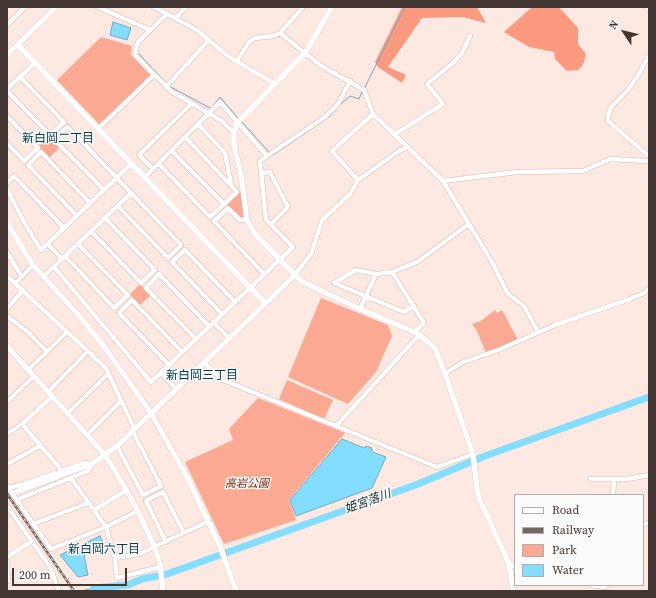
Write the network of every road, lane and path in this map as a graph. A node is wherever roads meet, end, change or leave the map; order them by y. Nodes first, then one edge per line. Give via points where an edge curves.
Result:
1 (25, 7) edge
2 (56, 7) edge
3 (98, 7) edge
4 (154, 7) edge
5 (186, 7) edge
6 (303, 7) edge
7 (332, 7) edge
8 (166, 15) junction
9 (176, 18) junction
10 (7, 25) edge
11 (150, 30) junction
12 (280, 33) junction
13 (470, 36) dead end
14 (209, 40) junction
15 (18, 45) junction
16 (305, 53) junction
17 (7, 55) edge
18 (649, 55) edge
19 (237, 61) junction
20 (35, 63) junction
21 (154, 75) junction
22 (20, 77) junction
23 (350, 81) junction
24 (275, 84) junction
25 (166, 87) junction
26 (7, 90) edge
27 (192, 103) junction
28 (211, 113) junction
29 (373, 114) junction
30 (7, 116) edge
31 (237, 123) junction
32 (199, 125) junction
33 (98, 129) junction
34 (234, 133) junction
35 (395, 134) junction
36 (186, 138) junction
37 (7, 143) edge
38 (408, 147) junction
39 (172, 151) junction
40 (267, 156) junction
41 (649, 156) edge
42 (649, 161) edge
43 (131, 164) junction
44 (159, 164) junction
45 (153, 169) junction
46 (262, 173) junction
47 (145, 177) junction
48 (117, 178) junction
49 (358, 180) junction
50 (443, 181) junction
51 (7, 183) edge
52 (231, 185) junction
53 (7, 189) edge
54 (104, 190) junction
55 (131, 193) junction
56 (90, 203) junction
57 (224, 204) junction
58 (118, 206) junction
59 (77, 216) junction
60 (105, 218) junction
61 (247, 220) junction
62 (7, 223) edge
63 (271, 224) junction
64 (469, 224) junction
65 (64, 228) junction
66 (91, 231) junction
67 (48, 244) junction
68 (78, 244) junction
69 (7, 252) edge
70 (63, 258) junction
71 (279, 260) junction
72 (33, 265) junction
73 (54, 267) junction
74 (392, 272) junction
75 (264, 274) junction
76 (376, 274) junction
77 (7, 276) edge
78 (294, 276) junction
79 (22, 277) junction
80 (43, 277) junction
81 (16, 283) junction
82 (250, 287) junction
83 (649, 288) edge
84 (23, 290) junction
85 (366, 297) junction
86 (235, 302) junction
87 (265, 303) junction
88 (414, 306) junction
89 (7, 309) edge
90 (360, 309) junction
91 (222, 314) junction
92 (7, 316) edge
93 (213, 322) junction
94 (209, 326) junction
95 (67, 332) junction
96 (538, 332) junction
97 (416, 333) junction
98 (228, 337) junction
99 (196, 339) junction
100 (8, 348) edge
101 (47, 352) junction
102 (87, 352) junction
103 (182, 352) junction
104 (203, 362) junction
105 (169, 364) junction
106 (28, 370) junction
107 (161, 372) junction
108 (109, 373) junction
109 (445, 374) junction
110 (34, 376) junction
111 (176, 389) junction
112 (48, 392) junction
113 (52, 397) junction
114 (121, 401) junction
115 (7, 402) edge
116 (68, 413) junction
117 (151, 413) junction
118 (22, 424) junction
119 (336, 426) junction
120 (134, 431) junction
121 (7, 434) edge
122 (87, 435) junction
123 (40, 446) junction
124 (118, 446) junction
125 (473, 454) junction
126 (105, 455) junction
127 (7, 464) edge
128 (92, 464) junction
129 (60, 472) junction
130 (649, 475) edge
131 (71, 478) junction
132 (590, 479) dead end
133 (614, 479) junction
134 (8, 487) edge
135 (127, 490) junction
136 (13, 493) tunnel mouth
137 (613, 494) edge
138 (16, 500) junction
139 (88, 503) junction
140 (7, 506) edge
141 (94, 510) junction
142 (138, 511) junction
143 (209, 521) junction
144 (33, 524) junction
145 (106, 527) junction
146 (184, 534) junction
147 (32, 541) junction
148 (166, 542) junction
149 (154, 548) junction
150 (7, 557) edge
151 (115, 558) junction
152 (7, 564) edge
153 (509, 564) junction
154 (514, 566) edge
155 (160, 567) junction
156 (7, 581) edge
157 (595, 586) edge
158 (606, 586) edge
159 (58, 590) edge
160 (163, 591) edge
161 (236, 591) edge
162 (513, 591) edge

1 - 10 street
2 - 15 street
3 - 11 street
4 - 8 street
5 - 9 street
6 - 12 street
7 - 16 street
8 - 9 street
8 - 11 street
9 - 14 street
11 - 21 street via 138,42 135,55
12 - 16 street
12 - 19 street via 255,38 249,42
13 - 35 street via 462,53 427,84 443,104
14 - 19 street
14 - 25 street
15 - 17 street
15 - 20 street
16 - 23 street via 320,65
16 - 24 street
18 - 41 street via 628,90 612,106 608,121
19 - 24 street
20 - 22 street
20 - 33 street
21 - 25 street
21 - 33 street
22 - 26 street
22 - 26 street via 64,122 50,135
23 - 29 street via 364,90
23 - 40 street via 338,104 325,117
24 - 31 street
25 - 27 street
27 - 28 street
27 - 45 street via 139,155
28 - 31 street via 220,102
28 - 32 street
28 - 34 street
29 - 35 street
29 - 49 street via 332,151
30 - 37 street via 38,148 24,161
31 - 34 street
31 - 40 street
32 - 36 street
32 - 52 street via 225,153
33 - 43 street
34 - 61 street
35 - 38 street
36 - 39 street
36 - 52 street
38 - 49 street
38 - 50 street
39 - 44 street
39 - 57 street
40 - 46 street via 260,161
42 - 50 street via 610,160 583,170 517,172
43 - 47 street
43 - 48 street
44 - 45 street
44 - 57 street via 210,217
45 - 47 street
46 - 63 street via 266,220
46 - 63 street via 270,172 288,207
47 - 82 street
48 - 54 street
48 - 54 street via 68,127 54,139
48 - 55 street
49 - 78 street via 350,194 322,220 311,254
50 - 64 street
51 - 65 street via 14,176
52 - 57 street via 237,192
53 - 67 street via 41,250
54 - 56 street
55 - 58 street
55 - 58 street via 181,245 168,258
56 - 59 street
56 - 59 street via 42,152 28,165
58 - 60 street
59 - 65 street
60 - 66 street
60 - 66 street via 154,270 141,283
61 - 71 street via 251,229
61 - 75 street via 240,220 228,208 214,221
62 - 72 street
63 - 71 street via 293,246
64 - 74 street via 417,262
64 - 96 street via 508,294 524,306
65 - 67 street
66 - 68 street
67 - 70 street
68 - 70 street
68 - 70 street via 128,295 114,308
69 - 79 street
70 - 73 street
71 - 75 street
71 - 78 street
72 - 79 street
72 - 80 street
73 - 80 street
73 - 107 street via 151,382
74 - 76 street
74 - 88 street
75 - 82 street
76 - 85 street
76 - 85 street via 356,270 334,283
77 - 81 street
78 - 87 street
78 - 90 street
79 - 81 street
80 - 117 street via 104,346
81 - 84 street
82 - 86 street
82 - 87 street
83 - 96 street via 630,299
84 - 89 street
84 - 95 street
85 - 88 street via 404,312
85 - 90 street
86 - 91 street
86 - 91 street via 185,250 172,262
87 - 98 street
88 - 97 street via 424,323
90 - 97 street
91 - 93 street
92 - 101 street via 29,333
93 - 94 street
93 - 98 street
94 - 99 street
94 - 99 street via 159,274 146,288
95 - 101 street
95 - 102 street
96 - 109 street via 461,363
97 - 109 street via 434,348
97 - 119 street
98 - 104 street
99 - 103 street
100 - 106 street
101 - 106 street
102 - 108 street
102 - 112 street
103 - 105 street
103 - 105 street via 132,300 119,313
104 - 111 street
104 - 119 street via 224,380
105 - 107 street
106 - 110 street
107 - 111 street
108 - 114 street
108 - 116 street
109 - 125 street
110 - 112 street
110 - 115 street
111 - 117 street
112 - 113 street
113 - 116 street
113 - 118 street
114 - 120 street
114 - 122 street
116 - 122 street
117 - 120 street
117 - 143 street
118 - 121 street
118 - 123 street
119 - 125 street via 437,467
120 - 124 street
120 - 124 street via 161,486 143,495
122 - 126 street
123 - 127 street
123 - 129 street via 59,467
124 - 126 street
125 - 153 street via 480,500
126 - 128 street
126 - 135 street
128 - 129 street via 85,463
128 - 131 street via 88,471
128 - 136 street
129 - 134 street
130 - 133 street
131 - 138 street
131 - 139 street
132 - 133 street
133 - 137 street
134 - 138 street
135 - 141 street
135 - 142 street
138 - 144 street
139 - 141 street
139 - 144 street
140 - 147 street
141 - 145 street
142 - 145 street
142 - 149 street
143 - 146 street
143 - 161 street
144 - 145 street via 51,549
145 - 151 street
146 - 148 street
146 - 148 street via 163,492 146,501
147 - 150 street
147 - 159 street via 50,567
148 - 149 street
149 - 151 street via 139,554
149 - 155 street
151 - 155 street via 117,578
152 - 156 street
153 - 154 street
153 - 162 street
155 - 160 street
157 - 158 street

